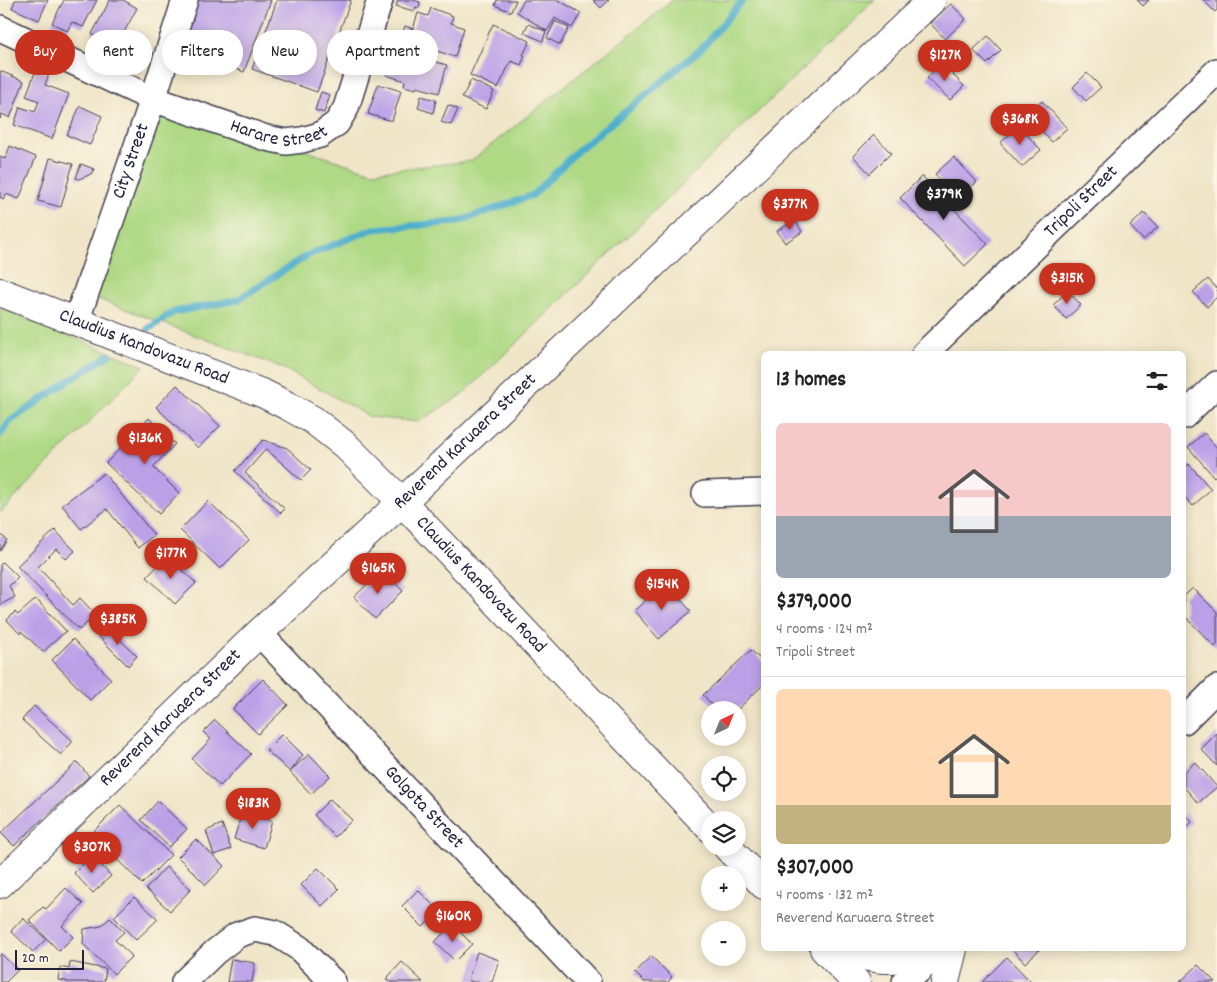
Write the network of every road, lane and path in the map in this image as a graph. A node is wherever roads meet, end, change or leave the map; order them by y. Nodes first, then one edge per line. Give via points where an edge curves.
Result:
1 (185, 0) edge
2 (380, 0) edge
3 (932, 0) edge
4 (0, 28) edge
5 (1217, 71) edge
6 (153, 99) junction
7 (0, 292) edge
8 (76, 322) junction
9 (936, 350) edge
10 (1217, 384) edge
11 (1186, 414) edge
12 (761, 492) edge
13 (705, 494) dead end
14 (402, 502) junction
15 (259, 633) junction
16 (1217, 688) edge
17 (1186, 719) edge
18 (701, 818) edge
19 (737, 856) edge
20 (738, 856) edge
21 (761, 875) edge
22 (761, 882) edge
23 (0, 884) edge
24 (826, 951) edge
25 (850, 951) edge
26 (927, 951) edge
27 (942, 951) edge
28 (953, 951) edge
29 (184, 982) edge
30 (333, 982) edge
31 (588, 982) edge
32 (856, 982) edge
33 (905, 982) edge
34 (945, 982) edge

1 - 6 street, City Street
2 - 6 street, Harare Street via 346,108 337,122 320,135 286,142 266,138
3 - 14 street, Reverend Karuaera Street
4 - 6 street, Harare Street
5 - 9 street, Tripoli Street
6 - 8 street, City Street
7 - 8 street, Claudius Kandovazu Road
8 - 14 street, Claudius Kandovazu Road via 286,405 345,445
10 - 11 street
12 - 13 street
14 - 15 street, Reverend Karuaera Street
14 - 18 street, Claudius Kandovazu Road
15 - 23 street, Reverend Karuaera Street
15 - 31 street, Golgota Street
16 - 17 street
19 - 22 street
20 - 21 street
24 - 32 street
25 - 26 street via 868,957 894,959
27 - 33 street
28 - 34 street
29 - 30 street via 214,952 237,935 255,928 274,933 299,948

